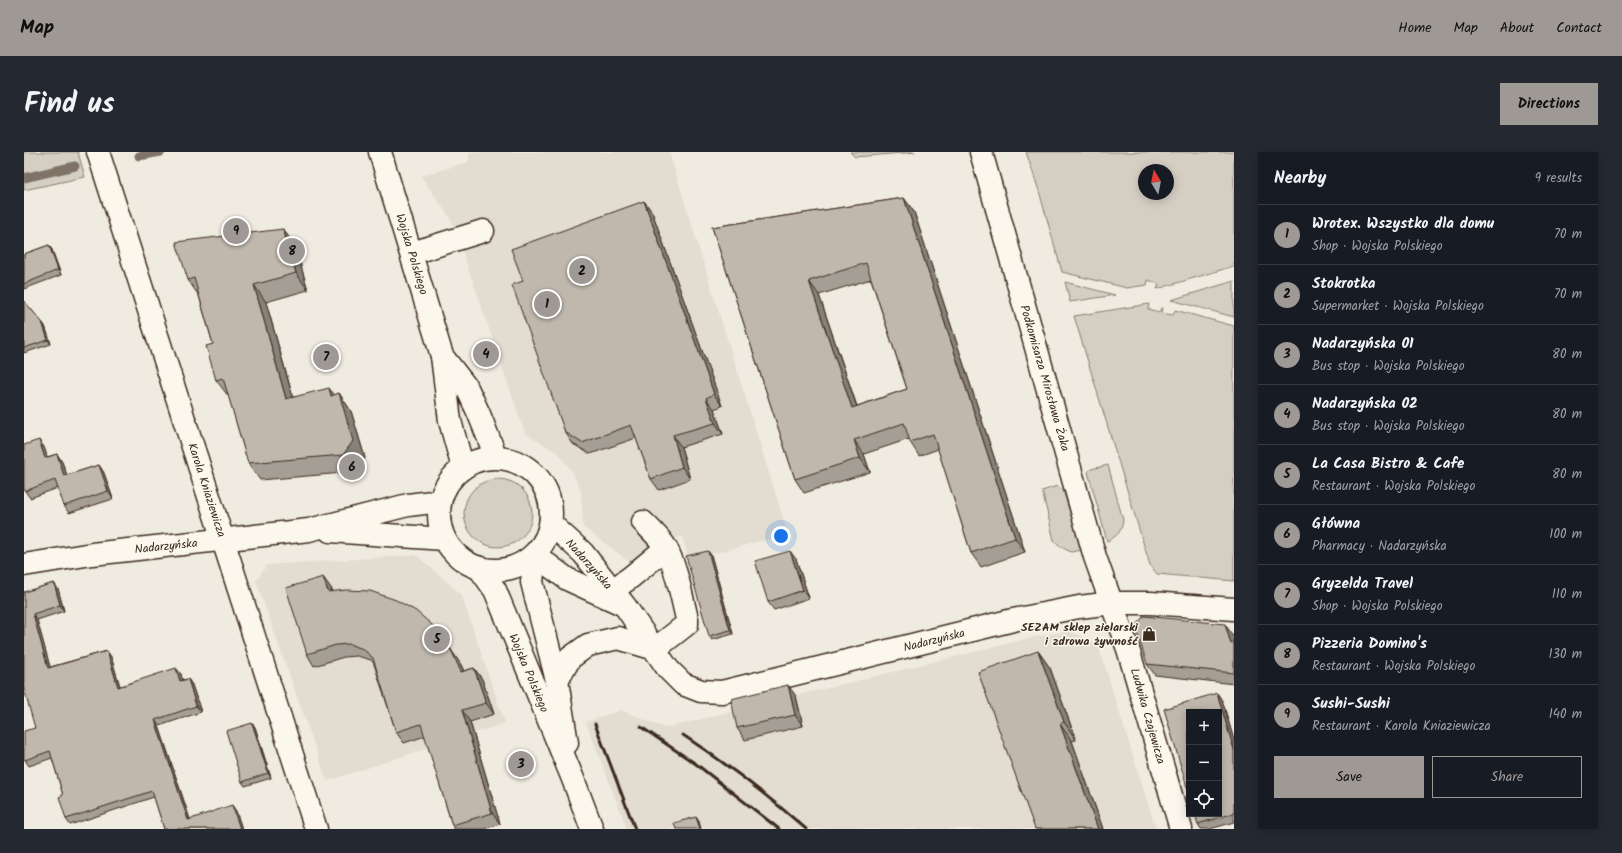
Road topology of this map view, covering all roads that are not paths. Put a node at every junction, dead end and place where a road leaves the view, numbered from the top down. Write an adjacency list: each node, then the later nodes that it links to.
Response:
1 (98, 152): 13 (street, Karola Kniaziewicza)
2 (380, 152): 5 (street, Wojska Polskiego)
3 (980, 152): 20 (street, Podkomisarza Mirosława Żaka)
4 (483, 231): 5 (street)
5 (412, 253): 6 (street, Wojska Polskiego)
6 (442, 356): 7 (street, Wojska Polskiego); 8 (street, Wojska Polskiego)
7 (496, 457): 8 (street); 11 (street)
8 (463, 468): 9 (street)
9 (440, 501): 12 (street, Nadarzyńska); 14 (street)
10 (643, 522): 15 (street)
11 (551, 524): 16 (street); 19 (street, Nadarzyńska)
12 (309, 530): 13 (street, Nadarzyńska); 14 (street, Nadarzyńska)
13 (223, 539): 17 (street, Nadarzyńska); 25 (street, Karola Kniaziewicza)
14 (444, 540): 18 (street)
15 (666, 548): 19 (street); 22 (street)
16 (535, 555): 18 (street); 19 (street, Nadarzyńska); 23 (street, Wojska Polskiego)
17 (24, 565)
18 (480, 569): 24 (street, Wojska Polskiego)
19 (619, 598): 22 (street, Nadarzyńska)
20 (1113, 603): 21 (street, Nadarzyńska); 22 (street, Nadarzyńska); 27 (street, Ludwika Czajewicza)
21 (1234, 609)
22 (655, 649): 23 (street)
23 (557, 681): 24 (street, Wojska Polskiego)
24 (573, 779): 26 (street, Wojska Polskiego)
25 (316, 829)
26 (592, 829)
27 (1181, 829)

